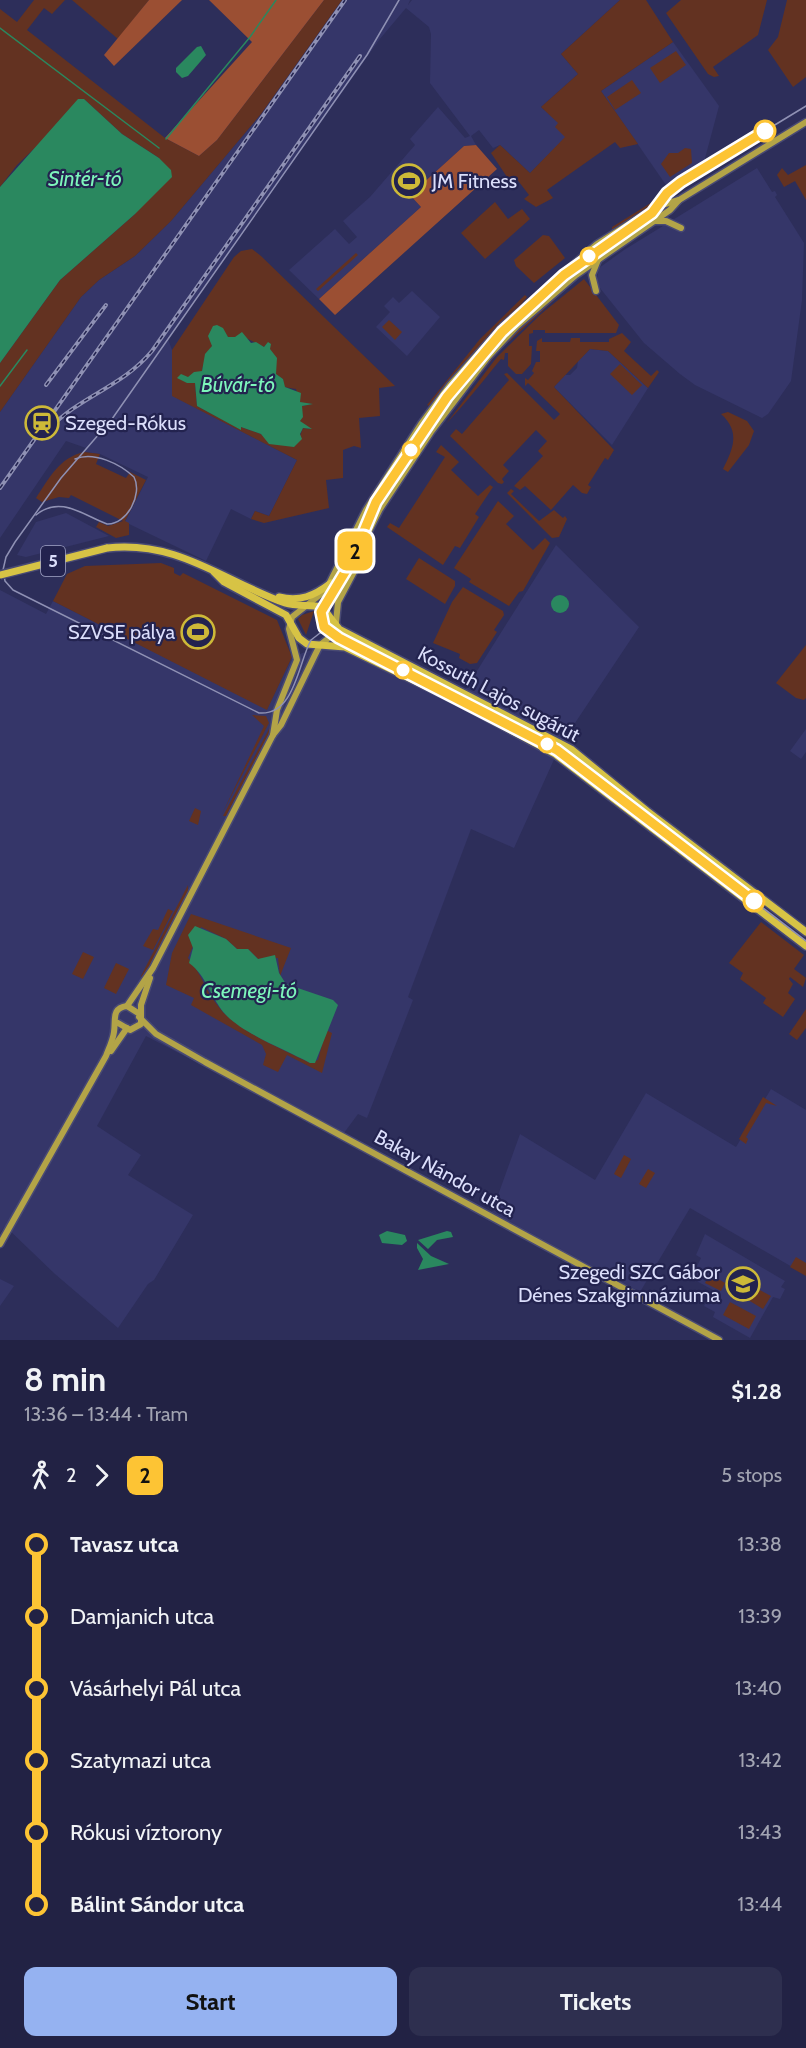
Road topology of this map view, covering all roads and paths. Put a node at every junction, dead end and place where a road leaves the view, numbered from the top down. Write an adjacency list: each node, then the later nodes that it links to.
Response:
1 (806, 123): 2 (main road)
2 (679, 200): 3 (main road); 4 (main road)
3 (660, 206): 4 (main road); 11 (main road)
4 (670, 210): 5 (main road)
5 (653, 221): 6 (main road); 7 (main road)
6 (681, 228)
7 (600, 257): 8 (main road); 15 (main road)
8 (596, 291)
9 (213, 572): 10 (main road, Kossuth Lajos sugárút / 5, bridge); 12 (main road, Kossuth Lajos sugárút / 5); 14 (main road, Kossuth Lajos sugárút / 5)
10 (0, 575)
11 (331, 583): 12 (main road); 13 (main road)
12 (262, 592): 13 (main road, Kossuth Lajos sugárút / 5)
13 (308, 606): 14 (main road); 15 (main road, Kossuth Lajos sugárút / 5)
14 (291, 620): 16 (main road, Kossuth Lajos sugárút / 5); 17 (main road)
15 (337, 628): 16 (main road); 18 (main road, Kossuth Lajos sugárút / 5)
16 (320, 645): 17 (main road); 19 (main road, Kossuth Lajos sugárút / 5)
17 (273, 735): 20 (main road)
18 (806, 932)
19 (806, 946)
20 (141, 993): 21 (main road); 22 (main road)
21 (129, 1006): 22 (main road, Bakay Nándor utca); 23 (main road); 26 (main road)
22 (139, 1017): 24 (main road); 25 (main road, Bakay Nándor utca)
23 (118, 1023): 24 (main road); 26 (main road)
24 (130, 1029): 25 (main road, Bakay Nándor utca); 27 (main road)
25 (156, 1034): 29 (main road, Bakay Nándor utca)
26 (112, 1041): 27 (main road)
27 (106, 1056): 28 (main road)
28 (0, 1244)
29 (718, 1340)

